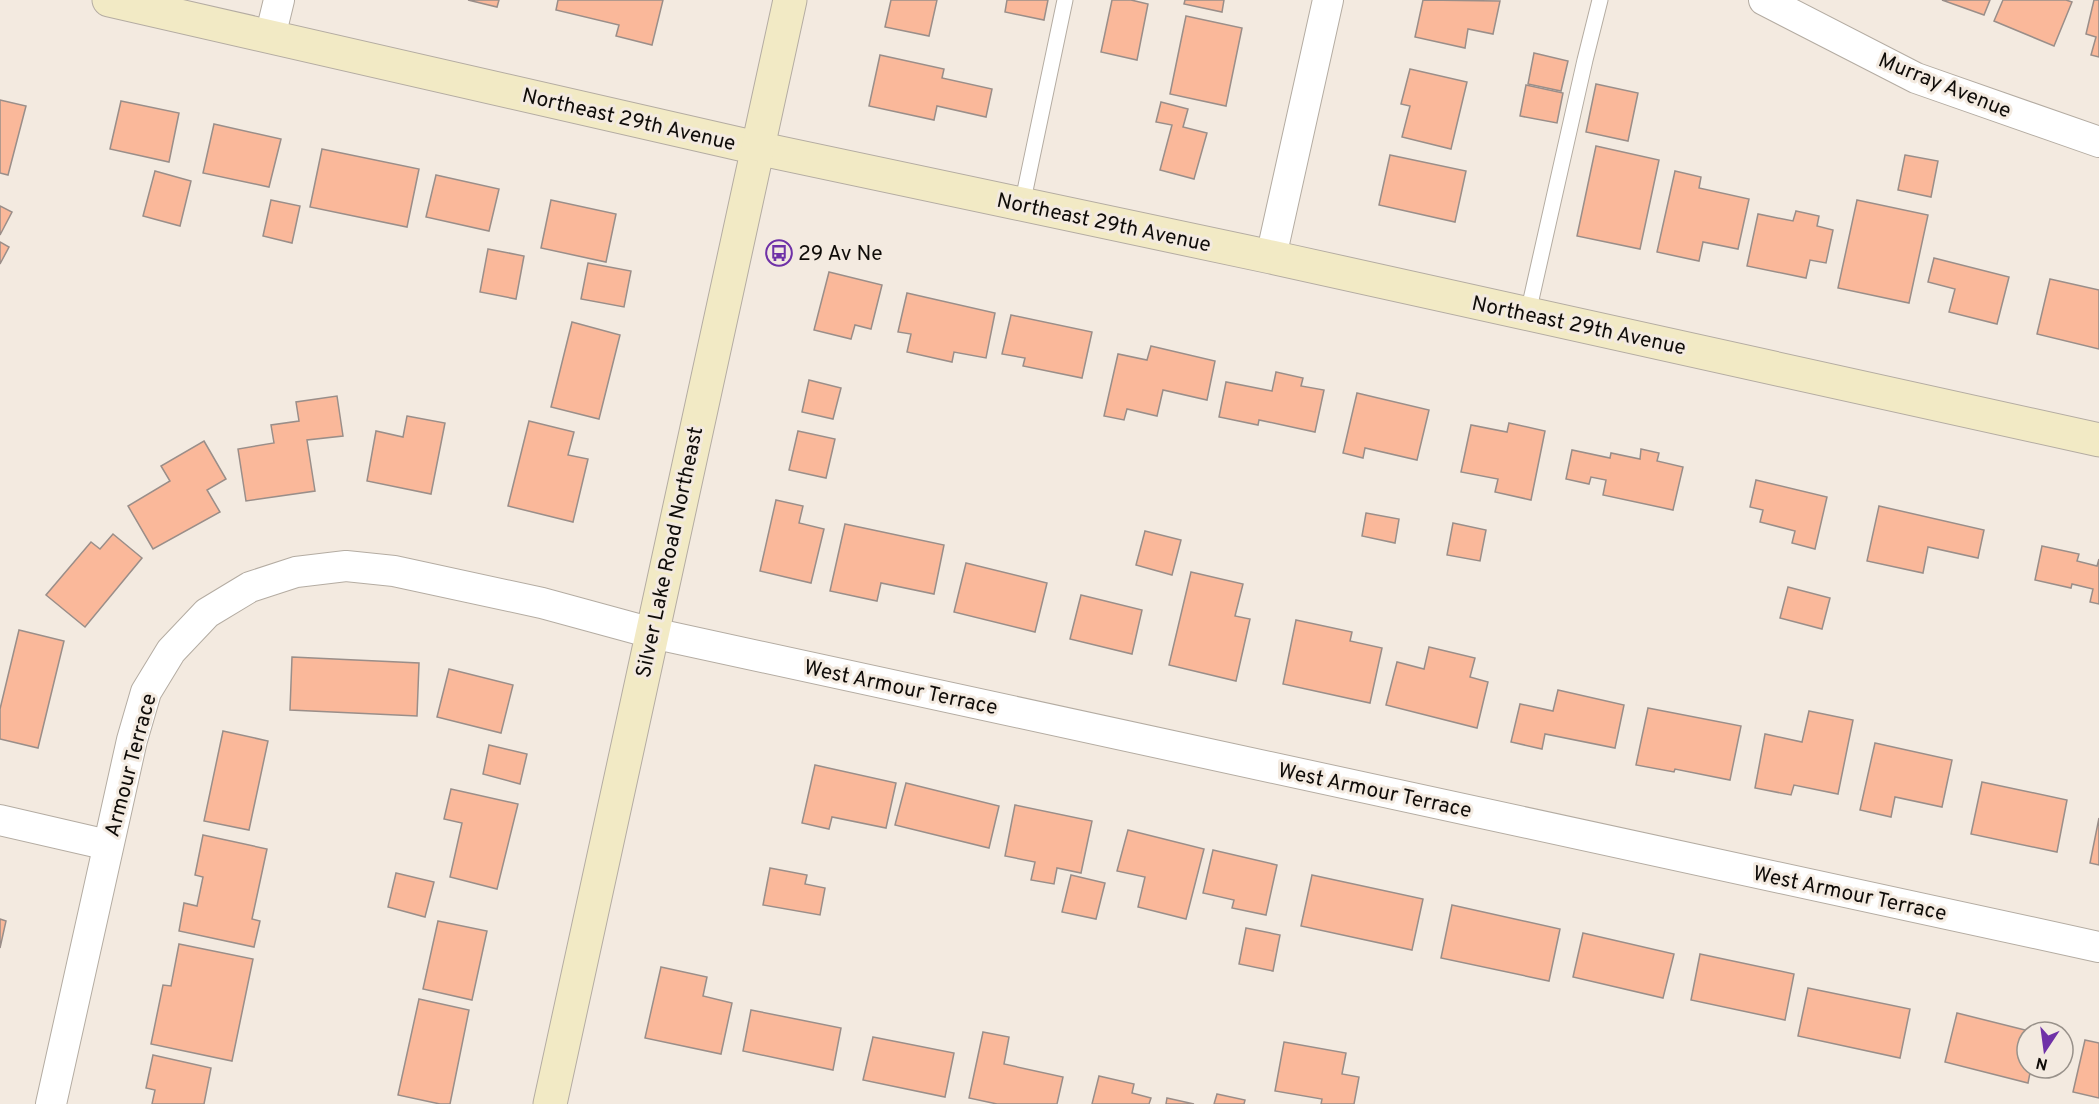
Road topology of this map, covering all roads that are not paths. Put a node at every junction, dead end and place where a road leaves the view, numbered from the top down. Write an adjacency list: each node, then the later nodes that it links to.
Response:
1 (110, 0): 8 (street, Northeast 29th Avenue)
2 (279, 0): 8 (street)
3 (790, 0): 10 (street, Silver Lake Road Northeast)
4 (1065, 0): 11 (lane)
5 (1328, 0): 12 (street)
6 (1600, 0): 13 (lane)
7 (1764, 0): 9 (street, Murray Avenue)
8 (270, 37): 10 (street, Northeast 29th Avenue)
9 (2099, 142)
10 (757, 148): 11 (street, Northeast 29th Avenue); 15 (street, Silver Lake Road Northeast)
11 (1022, 205): 12 (street, Northeast 29th Avenue)
12 (1271, 257): 13 (street, Northeast 29th Avenue)
13 (1528, 314): 14 (street, Northeast 29th Avenue)
14 (2099, 440)
15 (652, 633): 17 (street, Armour Terrace); 18 (street, West Armour Terrace); 20 (street, Silver Lake Road Northeast)
16 (0, 820): 17 (street)
17 (108, 844): 19 (street, Armour Terrace)
18 (2099, 947)
19 (51, 1104)
20 (550, 1104)

